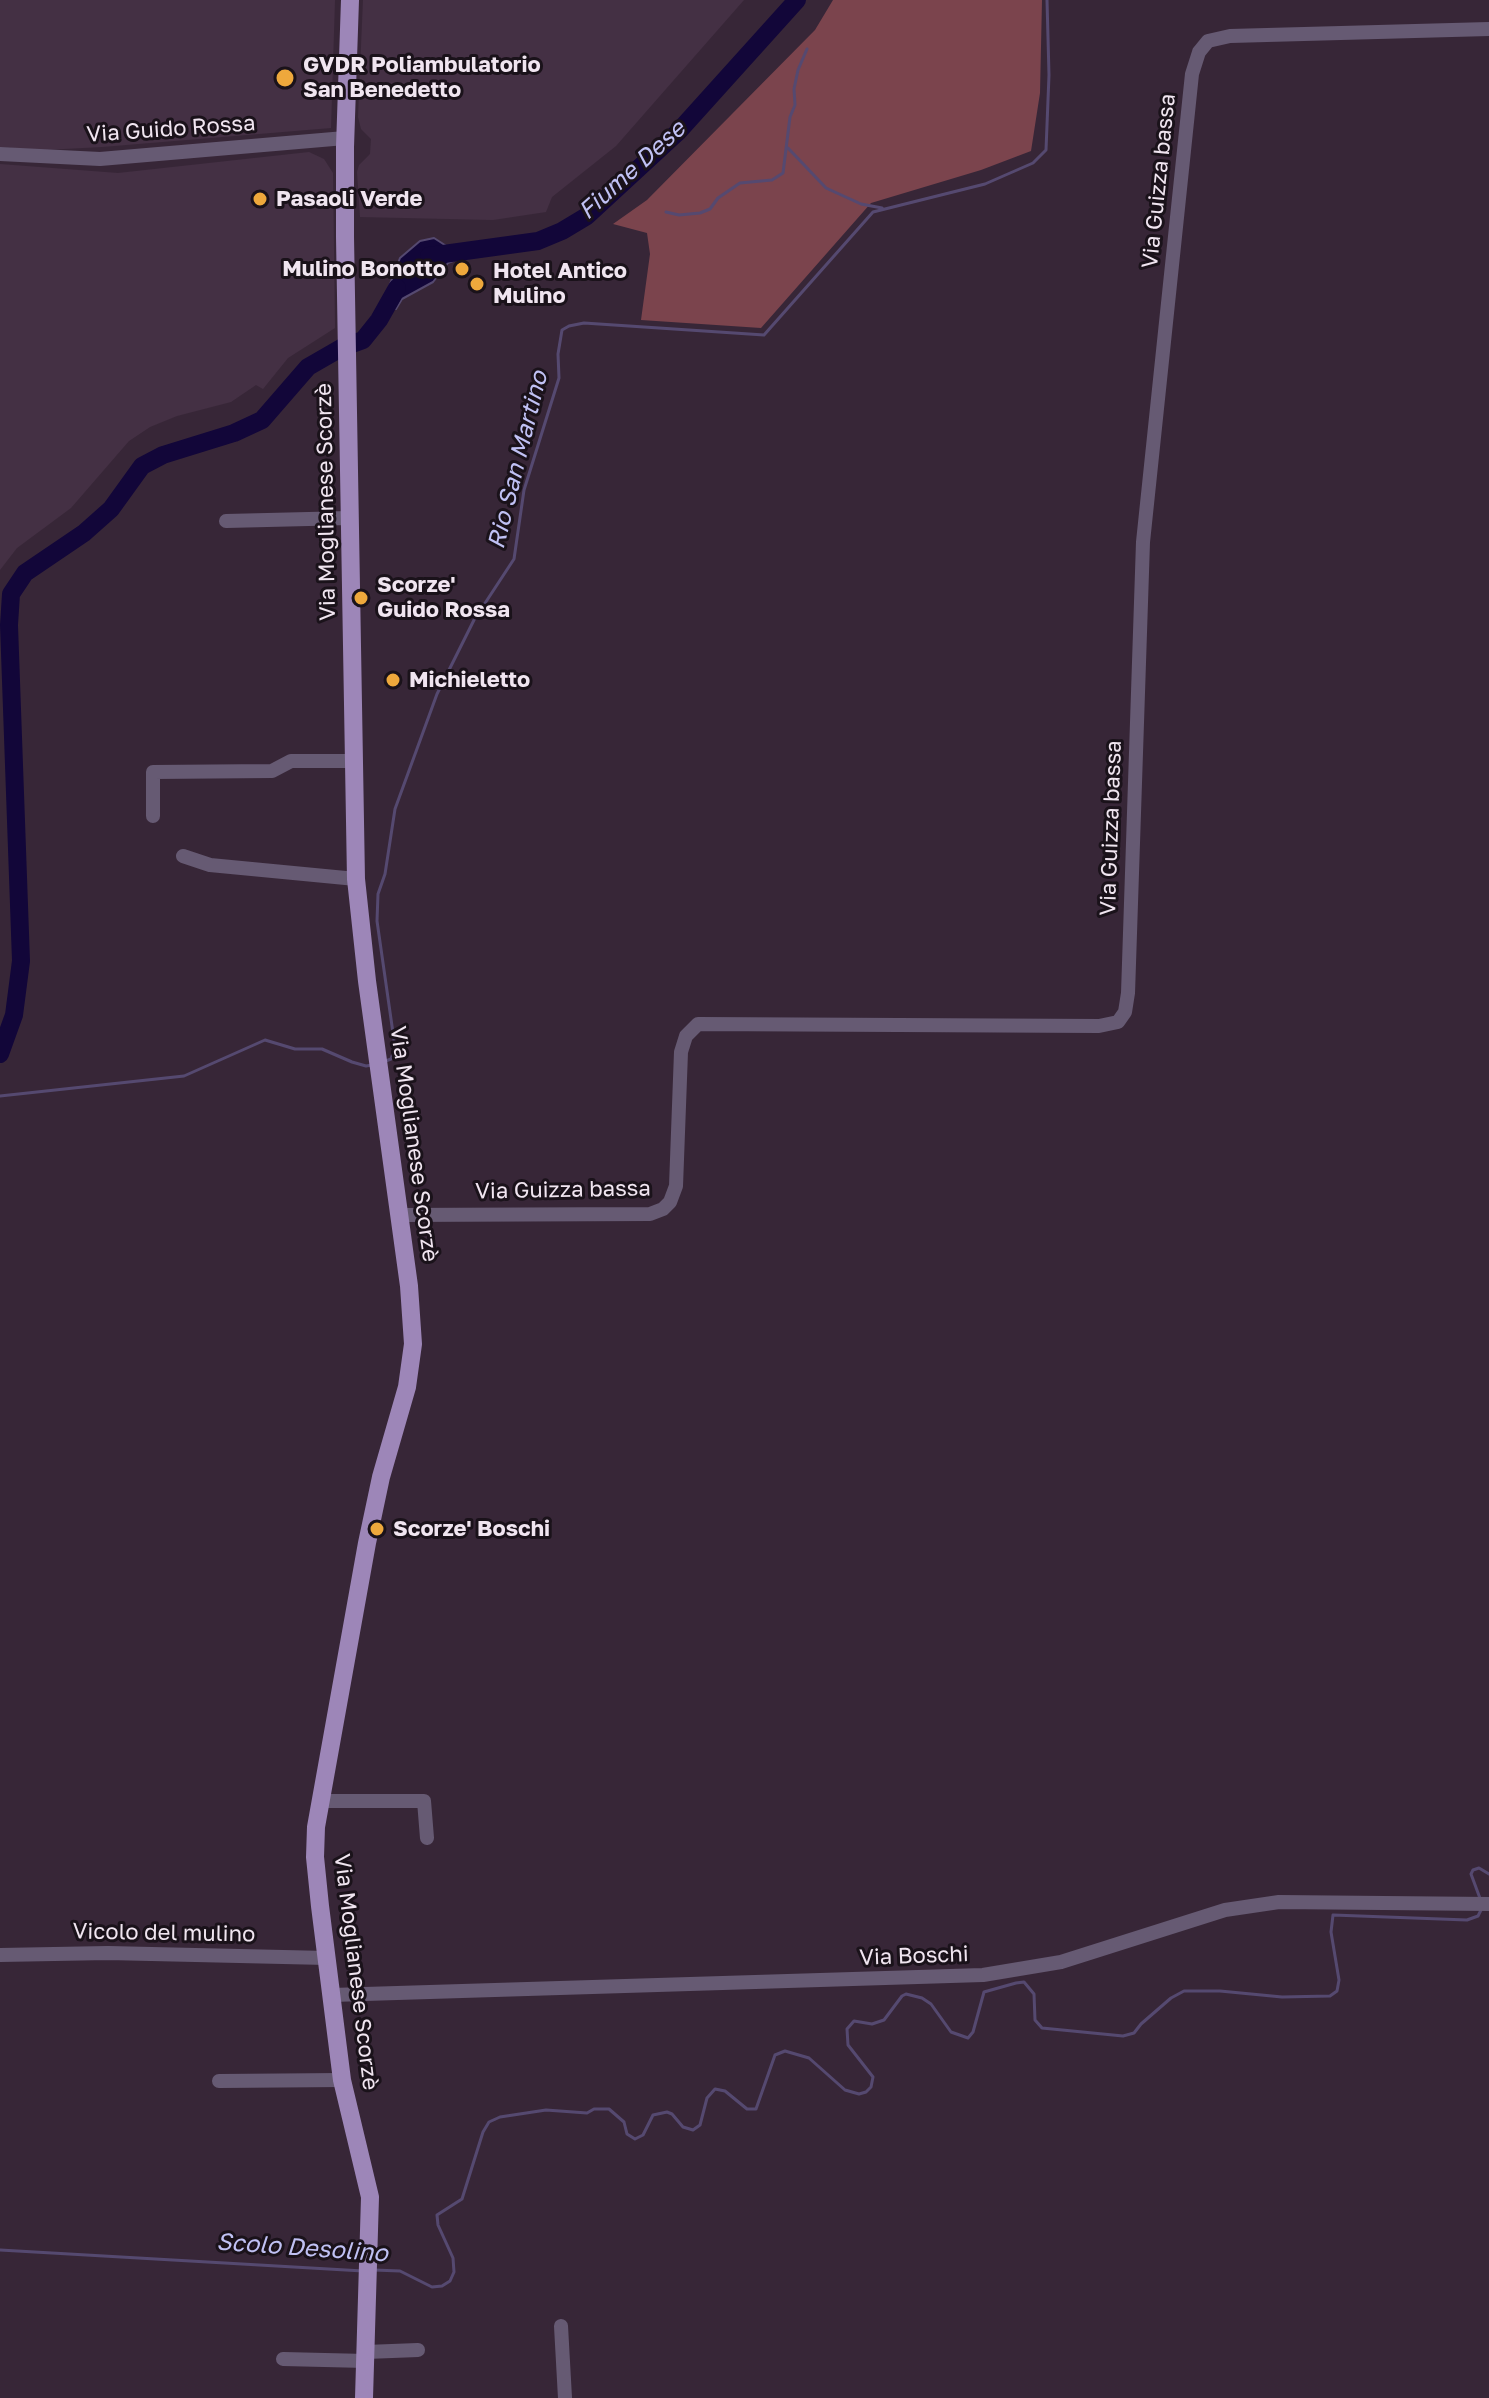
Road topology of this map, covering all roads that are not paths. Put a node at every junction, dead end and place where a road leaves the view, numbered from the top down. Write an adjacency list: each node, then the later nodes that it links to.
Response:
1 (350, 0): 3 (main road, Via Moglianese Scorzè)
2 (1489, 29): 11 (street, Via Guizza bassa)
3 (345, 138): 4 (street, Via Guido Rossa); 5 (main road, Via Moglianese Scorzè)
4 (0, 154)
5 (350, 518): 6 (street); 7 (main road, Via Moglianese Scorzè)
6 (226, 521)
7 (354, 761): 8 (street); 10 (main road, Via Moglianese Scorzè)
8 (153, 816)
9 (183, 856): 10 (street)
10 (356, 879): 11 (main road, Via Moglianese Scorzè)
11 (399, 1215): 12 (main road, Via Moglianese Scorzè)
12 (320, 1801): 13 (street); 16 (main road, Via Moglianese Scorzè)
13 (427, 1838)
14 (1489, 1904): 17 (street, Via Boschi)
15 (0, 1955): 16 (street, Vicolo del mulino)
16 (327, 1958): 17 (main road, Via Moglianese Scorzè)
17 (332, 1995): 18 (main road, Via Moglianese Scorzè)
18 (342, 2080): 19 (street); 22 (main road, Via Moglianese Scorzè)
19 (219, 2081)
20 (561, 2326): 25 (street)
21 (418, 2350): 22 (street)
22 (366, 2356): 23 (street); 24 (main road, Via Moglianese Scorzè)
23 (283, 2359)
24 (364, 2398)
25 (565, 2398)

